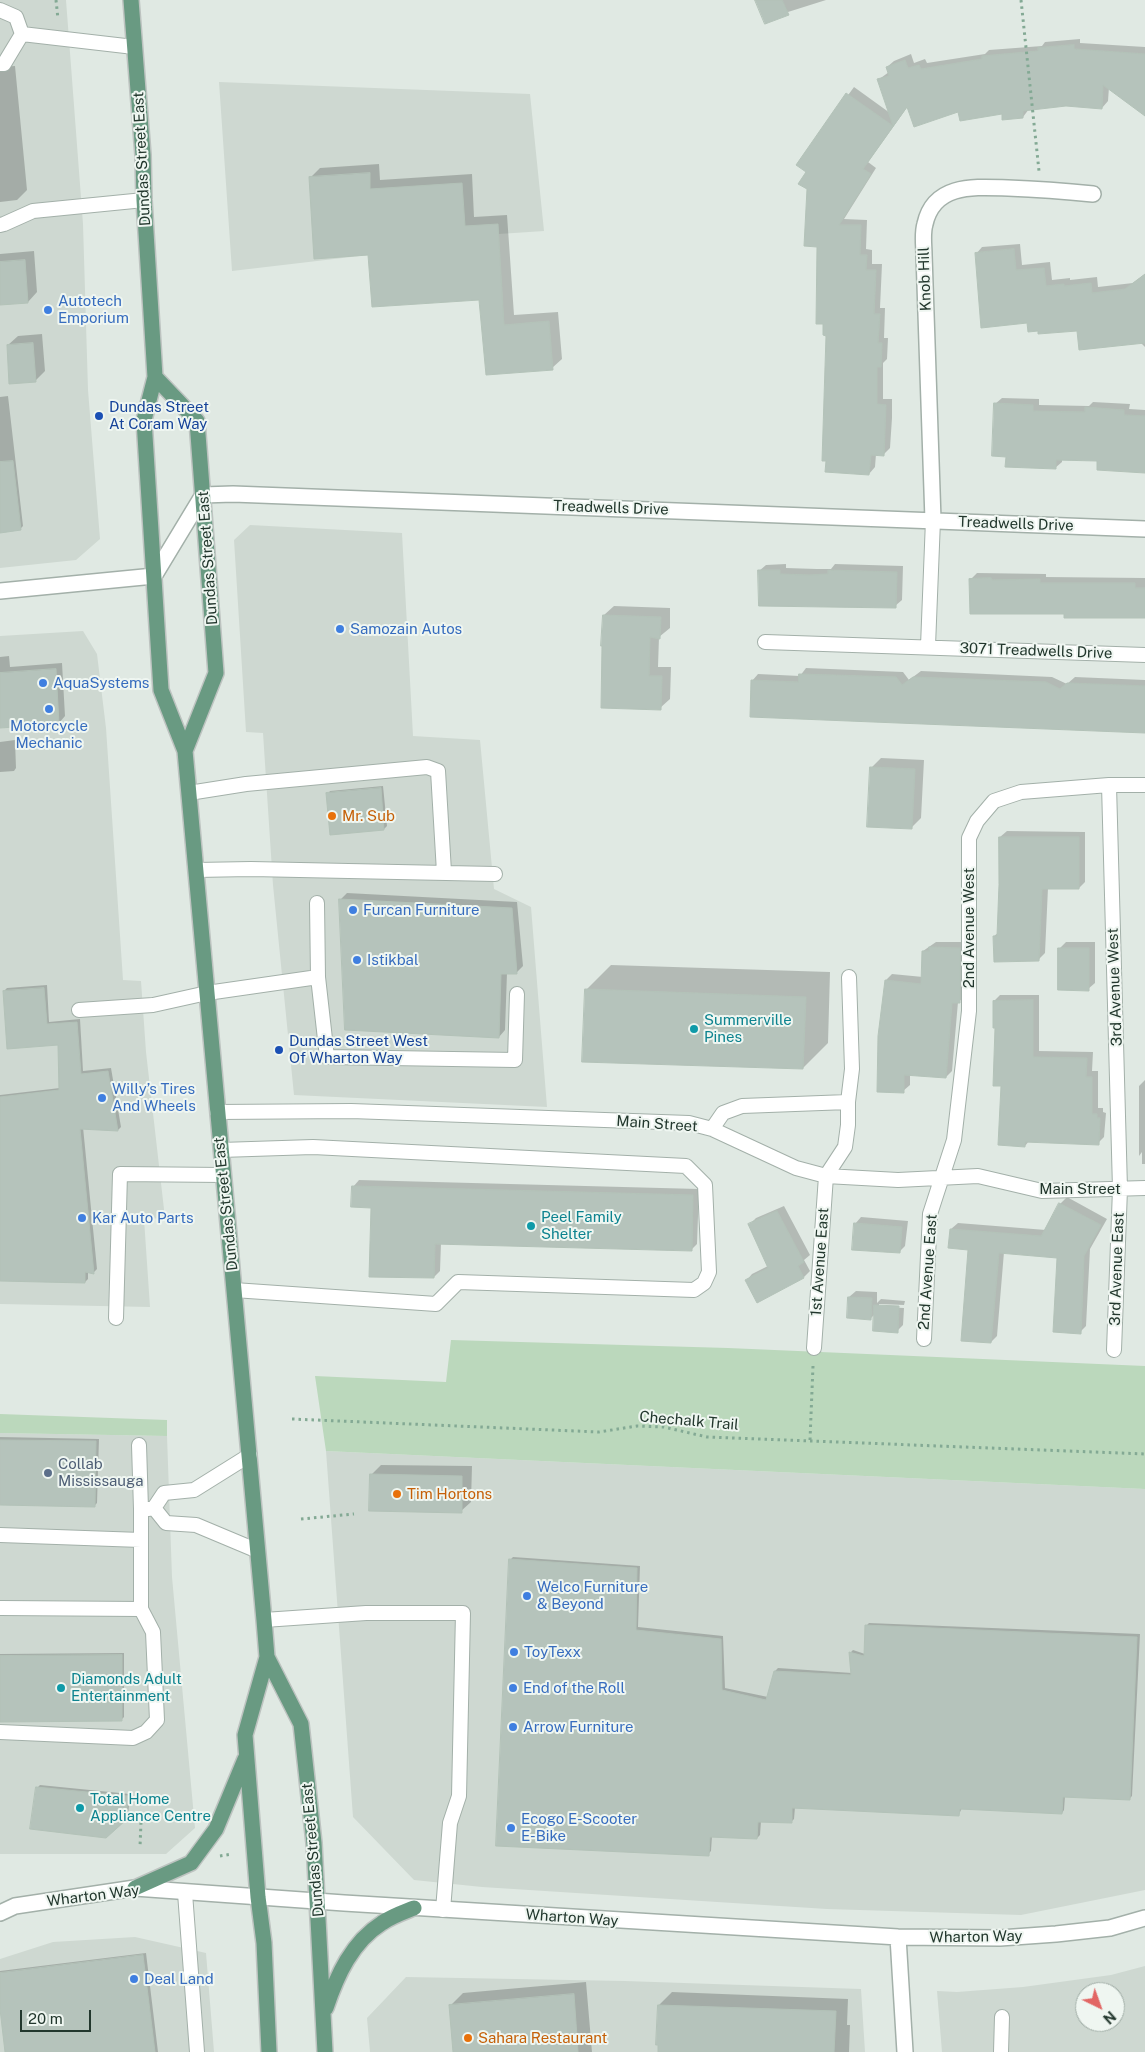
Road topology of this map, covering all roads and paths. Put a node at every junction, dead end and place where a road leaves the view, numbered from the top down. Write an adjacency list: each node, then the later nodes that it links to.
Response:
1 (131, 0): 5 (main road, Dundas Street East)
2 (1022, 0): 7 (path)
3 (0, 10): 4 (lane)
4 (22, 34): 5 (lane); 6 (lane)
5 (134, 47): 9 (main road, Dundas Street East)
6 (0, 64)
7 (1041, 190): 8 (street, Knob Hill); 13 (street, Knob Hill)
8 (1093, 194)
9 (144, 200): 10 (lane); 11 (main road, Dundas Street East)
10 (0, 225)
11 (155, 378): 12 (main road, Dundas Street East); 15 (main road, Dundas Street East)
12 (203, 495): 13 (street, Treadwells Drive); 15 (street); 20 (main road, Dundas Street East)
13 (933, 520): 14 (street, Treadwells Drive); 18 (lane)
14 (1145, 529)
15 (154, 576): 16 (street); 20 (main road, Dundas Street East)
16 (0, 591)
17 (765, 642): 18 (lane, 3071 Treadwells Drive)
18 (928, 646): 19 (lane, 3071 Treadwells Drive)
19 (1145, 656)
20 (185, 751): 23 (main road, Dundas Street East)
21 (1109, 785): 22 (lane, 2nd Avenue West); 39 (lane, 2nd Avenue West); 41 (lane, 3rd Avenue West)
22 (1145, 785)
23 (189, 793): 24 (main road, Dundas Street East); 25 (lane)
24 (196, 870): 25 (lane); 30 (main road, Dundas Street East)
25 (444, 872): 26 (lane)
26 (495, 874)
27 (317, 902): 28 (lane)
28 (318, 977): 30 (lane); 31 (lane)
29 (849, 977): 33 (lane)
30 (207, 993): 32 (lane); 34 (main road, Dundas Street East)
31 (517, 994)
32 (79, 1010)
33 (848, 1102): 35 (lane); 38 (lane)
34 (217, 1112): 35 (lane, Main Street); 36 (main road, Dundas Street East)
35 (712, 1129): 38 (lane, Main Street)
36 (221, 1150): 37 (main road, Dundas Street East); 42 (lane)
37 (223, 1175): 42 (main road, Dundas Street East); 43 (lane)
38 (826, 1176): 39 (lane, Main Street); 45 (lane, 1st Avenue East)
39 (943, 1178): 41 (lane, Main Street); 44 (lane, 2nd Avenue East)
40 (1145, 1188): 41 (lane, Main Street)
41 (1120, 1189): 46 (lane, 3rd Avenue East)
42 (234, 1290): 51 (main road, Dundas Street East)
43 (116, 1318)
44 (924, 1339)
45 (814, 1348): 48 (path)
46 (1114, 1350)
47 (292, 1419): 48 (path, Chechalk Trail)
48 (810, 1440): 50 (path, Chechalk Trail)
49 (139, 1445): 52 (lane)
50 (1145, 1454)
51 (250, 1455): 52 (lane); 57 (main road, Dundas Street East)
52 (148, 1509): 56 (lane); 57 (lane)
53 (354, 1514): 54 (path)
54 (301, 1519)
55 (0, 1535): 56 (lane)
56 (141, 1540): 59 (lane)
57 (258, 1552): 60 (main road, Dundas Street East)
58 (0, 1608): 59 (lane)
59 (141, 1609): 62 (lane)
60 (264, 1620): 61 (main road, Dundas Street East); 73 (lane)
61 (267, 1657): 63 (main road, Dundas Street East); 71 (main road, Dundas Street East)
62 (0, 1732)
63 (247, 1755): 68 (main road); 70 (main road, Dundas Street East)
64 (131, 1814): 65 (path)
65 (140, 1848)
66 (232, 1854): 67 (path)
67 (219, 1856)
68 (135, 1888): 69 (street, Wharton Way); 74 (street, Wharton Way)
69 (185, 1893): 70 (street, Wharton Way); 79 (lane)
70 (258, 1897): 71 (street, Wharton Way); 80 (main road, Dundas Street East)
71 (318, 1900): 72 (street, Wharton Way); 77 (main road, Dundas Street East)
72 (414, 1908): 73 (street, Wharton Way); 77 (main road)
73 (443, 1910): 76 (street, Wharton Way)
74 (0, 1913)
75 (1145, 1918): 76 (street, Wharton Way)
76 (898, 1937): 82 (street)
77 (323, 2016): 81 (main road, Dundas Street East)
78 (1002, 2017): 83 (lane)
79 (197, 2052)
80 (269, 2052)
81 (325, 2052)
82 (905, 2052)
83 (1001, 2052)

